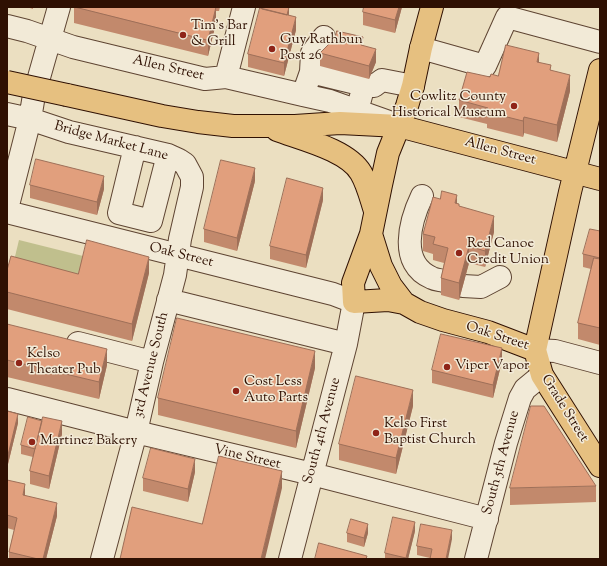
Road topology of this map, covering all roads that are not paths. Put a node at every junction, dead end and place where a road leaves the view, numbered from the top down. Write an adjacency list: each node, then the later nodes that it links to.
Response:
1 (59, 7): 6 (street)
2 (244, 7): 11 (street)
3 (432, 7): 8 (main road)
4 (7, 26): 6 (street, Allen Street)
5 (324, 38): 10 (street)
6 (50, 39): 11 (street, Allen Street); 18 (street)
7 (600, 42): 8 (street)
8 (421, 48): 14 (main road)
9 (600, 70): 24 (main road)
10 (310, 72): 13 (street); 15 (street)
11 (226, 77): 15 (street, Allen Street)
12 (7, 82): 19 (main road, Allen Street, bridge)
13 (364, 85): 14 (street); 16 (street)
14 (413, 86): 20 (main road)
15 (304, 95): 16 (street, Allen Street)
16 (357, 111): 20 (street, Allen Street)
17 (7, 114): 18 (street, Bridge Market Lane)
18 (30, 119): 21 (street, Bridge Market Lane); 27 (street)
19 (267, 126): 20 (main road, Allen Street); 28 (main road)
20 (399, 126): 24 (main road, Allen Street); 28 (main road)
21 (134, 147): 22 (street, Bridge Market Lane); 22 (street)
22 (168, 155): 23 (street, Bridge Market Lane)
23 (189, 170): 30 (street, 3rd Avenue South)
24 (575, 172): 25 (main road, Allen Street); 37 (main road)
25 (600, 179)
26 (422, 196): 31 (street)
27 (7, 210): 30 (street, Oak Street)
28 (376, 213): 29 (main road)
29 (372, 234): 33 (main road); 34 (main road, Oak Street)
30 (177, 255): 32 (street, 3rd Avenue South); 33 (street, Oak Street)
31 (500, 277)
32 (168, 300): 36 (street); 38 (street, 3rd Avenue South)
33 (354, 302): 34 (main road); 36 (street, South 4th Avenue)
34 (404, 303): 37 (main road, Oak Street)
35 (59, 338): 38 (street)
36 (346, 344): 44 (street, South 4th Avenue)
37 (535, 350): 39 (street, Oak Street); 40 (main road, Grade Street)
38 (152, 362): 42 (street, 3rd Avenue South)
39 (600, 363)
40 (542, 375): 43 (main road, Grade Street); 45 (street, South 5th Avenue)
41 (7, 399): 42 (street, Vine Street)
42 (136, 432): 44 (street, Vine Street); 46 (street, 3rd Avenue South)
43 (600, 466)
44 (312, 474): 45 (street, Vine Street); 47 (street, South 4th Avenue)
45 (487, 519): 48 (street, South 5th Avenue)
46 (102, 559)
47 (290, 559)
48 (476, 559)

